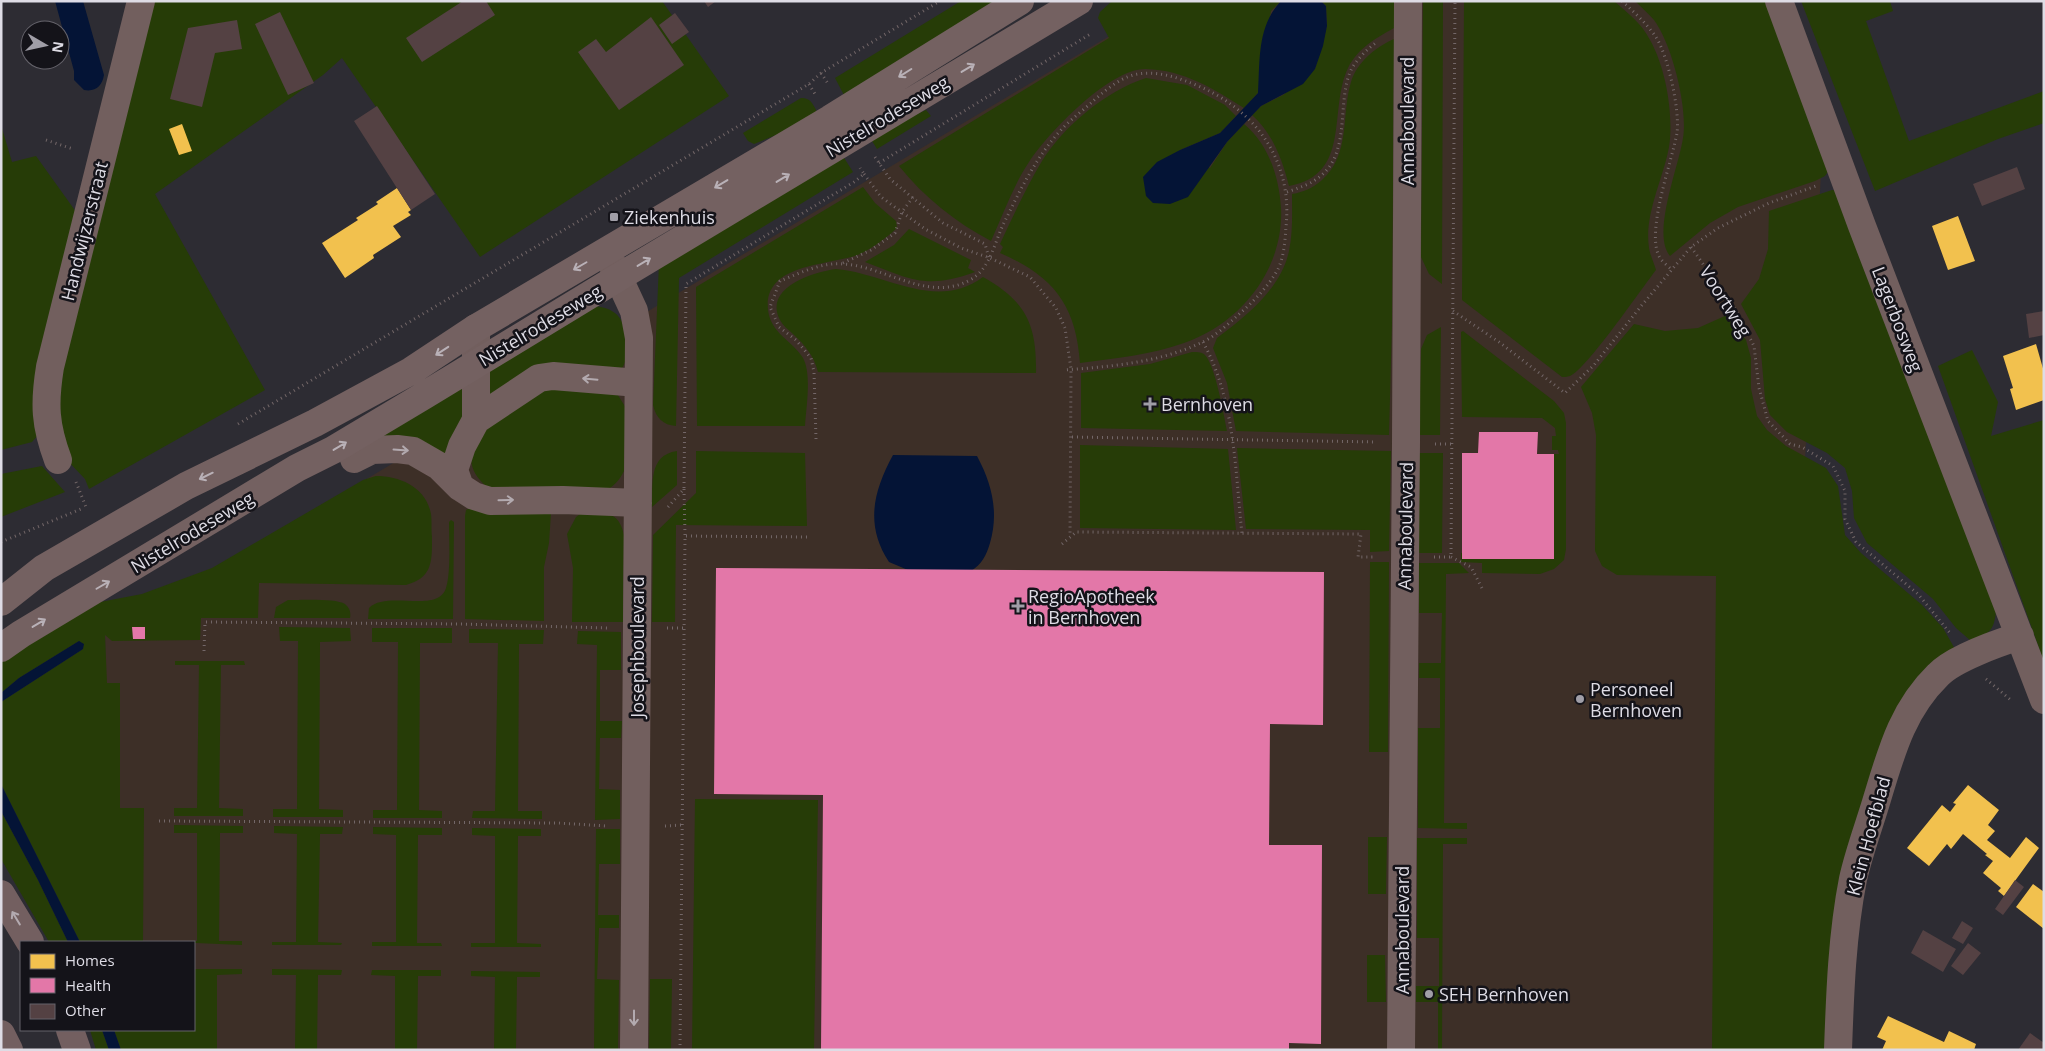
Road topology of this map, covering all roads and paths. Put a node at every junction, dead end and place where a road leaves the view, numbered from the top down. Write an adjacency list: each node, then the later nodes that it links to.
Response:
1 (141, 1): 41 (street, Handwijzerstraat)
2 (940, 1): 10 (path)
3 (1020, 1): 12 (street, Nistelrodeseweg, one-way to 12)
4 (1079, 1): 12 (street, Nistelrodeseweg, one-way to 4)
5 (1454, 1): 25 (path)
6 (1622, 1): 23 (path)
7 (1780, 1): 15 (street, Lagerbosweg)
8 (1408, 12): 16 (path); 38 (street, Annaboulevard)
9 (1092, 33): 13 (path)
10 (822, 73): 11 (path); 12 (path)
11 (809, 84): 12 (path); 33 (path)
12 (845, 126): 13 (path); 14 (path); 20 (street, Nistelrodeseweg, one-way to 20); 24 (street, Nistelrodeseweg, one-way to 12)
13 (879, 163): 17 (path)
14 (864, 174): 18 (path); 36 (path)
15 (1843, 176): 19 (path); 60 (street, Lagerbosweg)
16 (1287, 192): 21 (path); 27 (path)
17 (913, 197): 18 (path); 21 (path)
18 (902, 212): 21 (path); 22 (path)
19 (1691, 247): 23 (path, Voortweg); 63 (path, Voortweg)
20 (606, 252): 24 (street, Josephboulevard); 26 (street, Nistelrodeseweg, one-way to 26)
21 (990, 258): 22 (path); 29 (path)
22 (842, 264): 35 (path)
23 (1672, 270): 25 (path, Voortweg)
24 (619, 277): 28 (street, Nistelrodeseweg); 31 (street, Josephboulevard)
25 (1452, 311): 39 (path)
26 (476, 328): 28 (street); 54 (street, Nistelrodeseweg, one-way to 54)
27 (1202, 342): 29 (path); 37 (path)
28 (476, 364): 32 (street); 61 (street, Nistelrodeseweg, one-way to 28)
29 (1071, 369): 30 (path); 34 (path)
30 (1063, 370)
31 (638, 384): 32 (street, one-way to 32); 45 (street, Josephboulevard)
32 (476, 420): 42 (street)
33 (235, 426)
34 (1072, 436): 37 (path); 48 (path)
35 (816, 438)
36 (685, 440)
37 (1232, 440): 38 (path); 46 (path)
38 (1406, 443): 39 (path); 52 (street, Annaboulevard)
39 (1451, 444): 53 (path)
40 (354, 459): 42 (street, one-way to 42)
41 (58, 460)
42 (460, 487): 45 (street, one-way to 45)
43 (684, 489): 47 (path)
44 (94, 503): 50 (path)
45 (638, 503): 59 (street, Josephboulevard)
46 (1242, 534): 48 (path); 52 (path)
47 (685, 536): 49 (path); 58 (path)
48 (1070, 536): 51 (path)
49 (808, 537)
50 (1, 542)
51 (1062, 544)
52 (1405, 557): 53 (path); 77 (street, Annaboulevard)
53 (1451, 557): 56 (path)
54 (44, 568): 55 (street, Nistelrodeseweg); 57 (street, Nistelrodeseweg)
55 (1, 580)
56 (1483, 590)
57 (1, 602)
58 (684, 628): 59 (path); 67 (path)
59 (637, 630): 62 (path); 68 (street, Josephboulevard)
60 (2020, 636): 63 (street); 64 (street)
61 (1, 648)
62 (204, 651)
63 (1970, 656): 65 (path, Voortweg); 78 (street, Klein Hoefblad)
64 (2044, 700)
65 (2016, 703)
66 (159, 821): 68 (path)
67 (682, 825): 68 (path); 76 (path)
68 (635, 827): 75 (street, Josephboulevard, one-way to 75)
69 (1, 894): 70 (main road, one-way to 69)
70 (29, 941)
71 (70, 1031): 74 (main road)
72 (1, 1034): 73 (main road)
73 (9, 1050)
74 (78, 1050)
75 (634, 1050)
76 (680, 1050)
77 (1401, 1050)
78 (1838, 1050)

